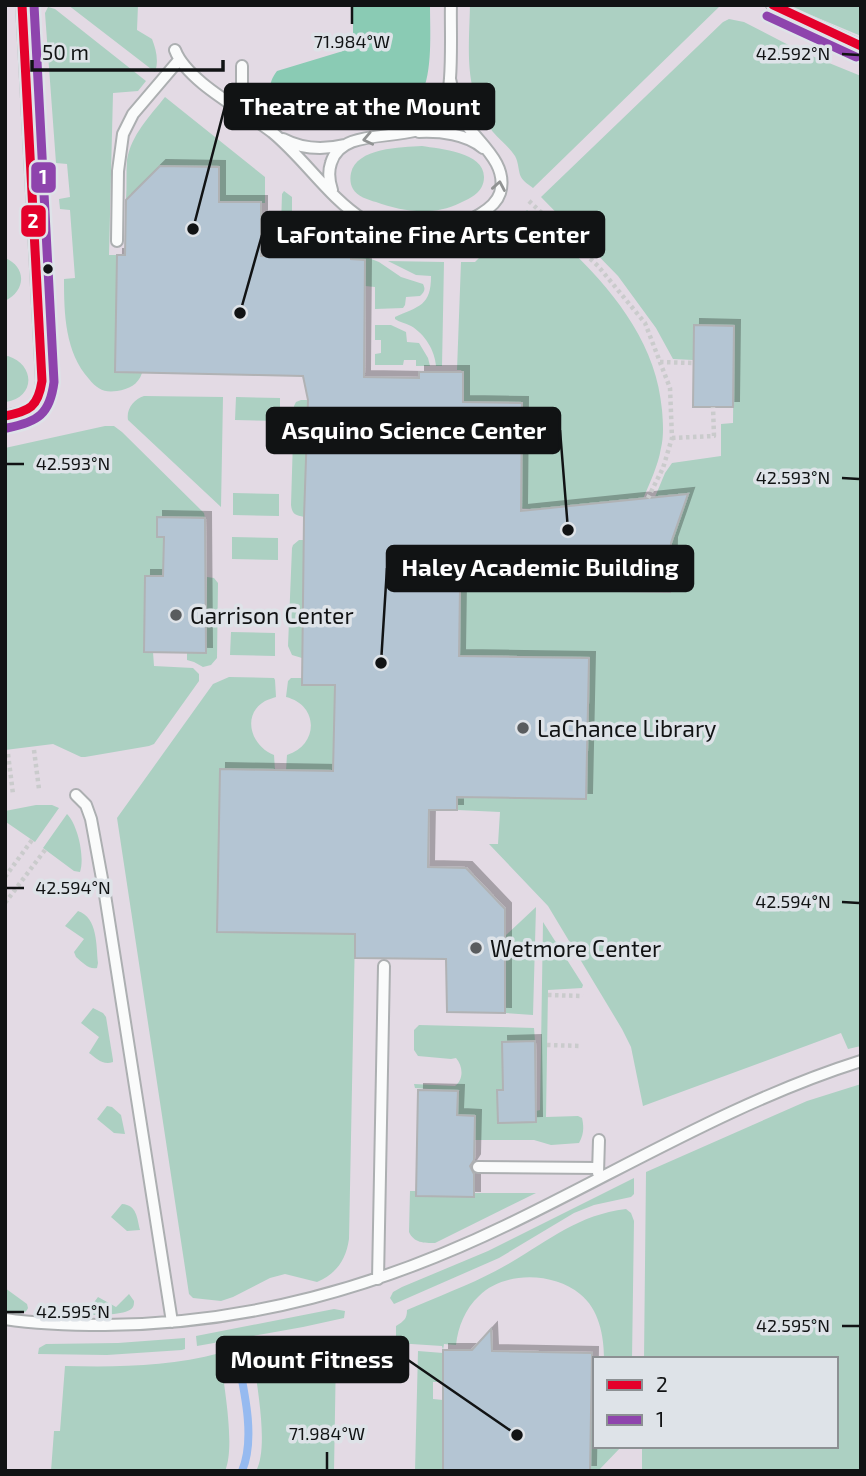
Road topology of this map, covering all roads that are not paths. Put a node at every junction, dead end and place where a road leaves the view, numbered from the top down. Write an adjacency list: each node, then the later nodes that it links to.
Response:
1 (22, 5): 14 (lane)
2 (451, 5): 6 (lane)
3 (772, 5): 4 (lane)
4 (861, 46)
5 (242, 66): 7 (lane)
6 (450, 79): 8 (lane); 11 (lane)
7 (242, 110): 9 (lane); 13 (lane)
8 (410, 132): 10 (lane, one-way to 10); 11 (lane)
9 (274, 134): 10 (lane); 12 (lane)
10 (344, 145): 12 (lane)
11 (493, 157): 12 (lane, one-way to 11)
12 (337, 198)
13 (117, 241)
14 (5, 416)
15 (76, 795): 23 (lane)
16 (384, 966): 21 (lane)
17 (861, 1061): 20 (lane)
18 (599, 1140): 20 (lane)
19 (478, 1167): 20 (lane)
20 (598, 1174): 21 (lane)
21 (378, 1279): 23 (lane)
22 (5, 1319): 23 (lane)
23 (172, 1322)

